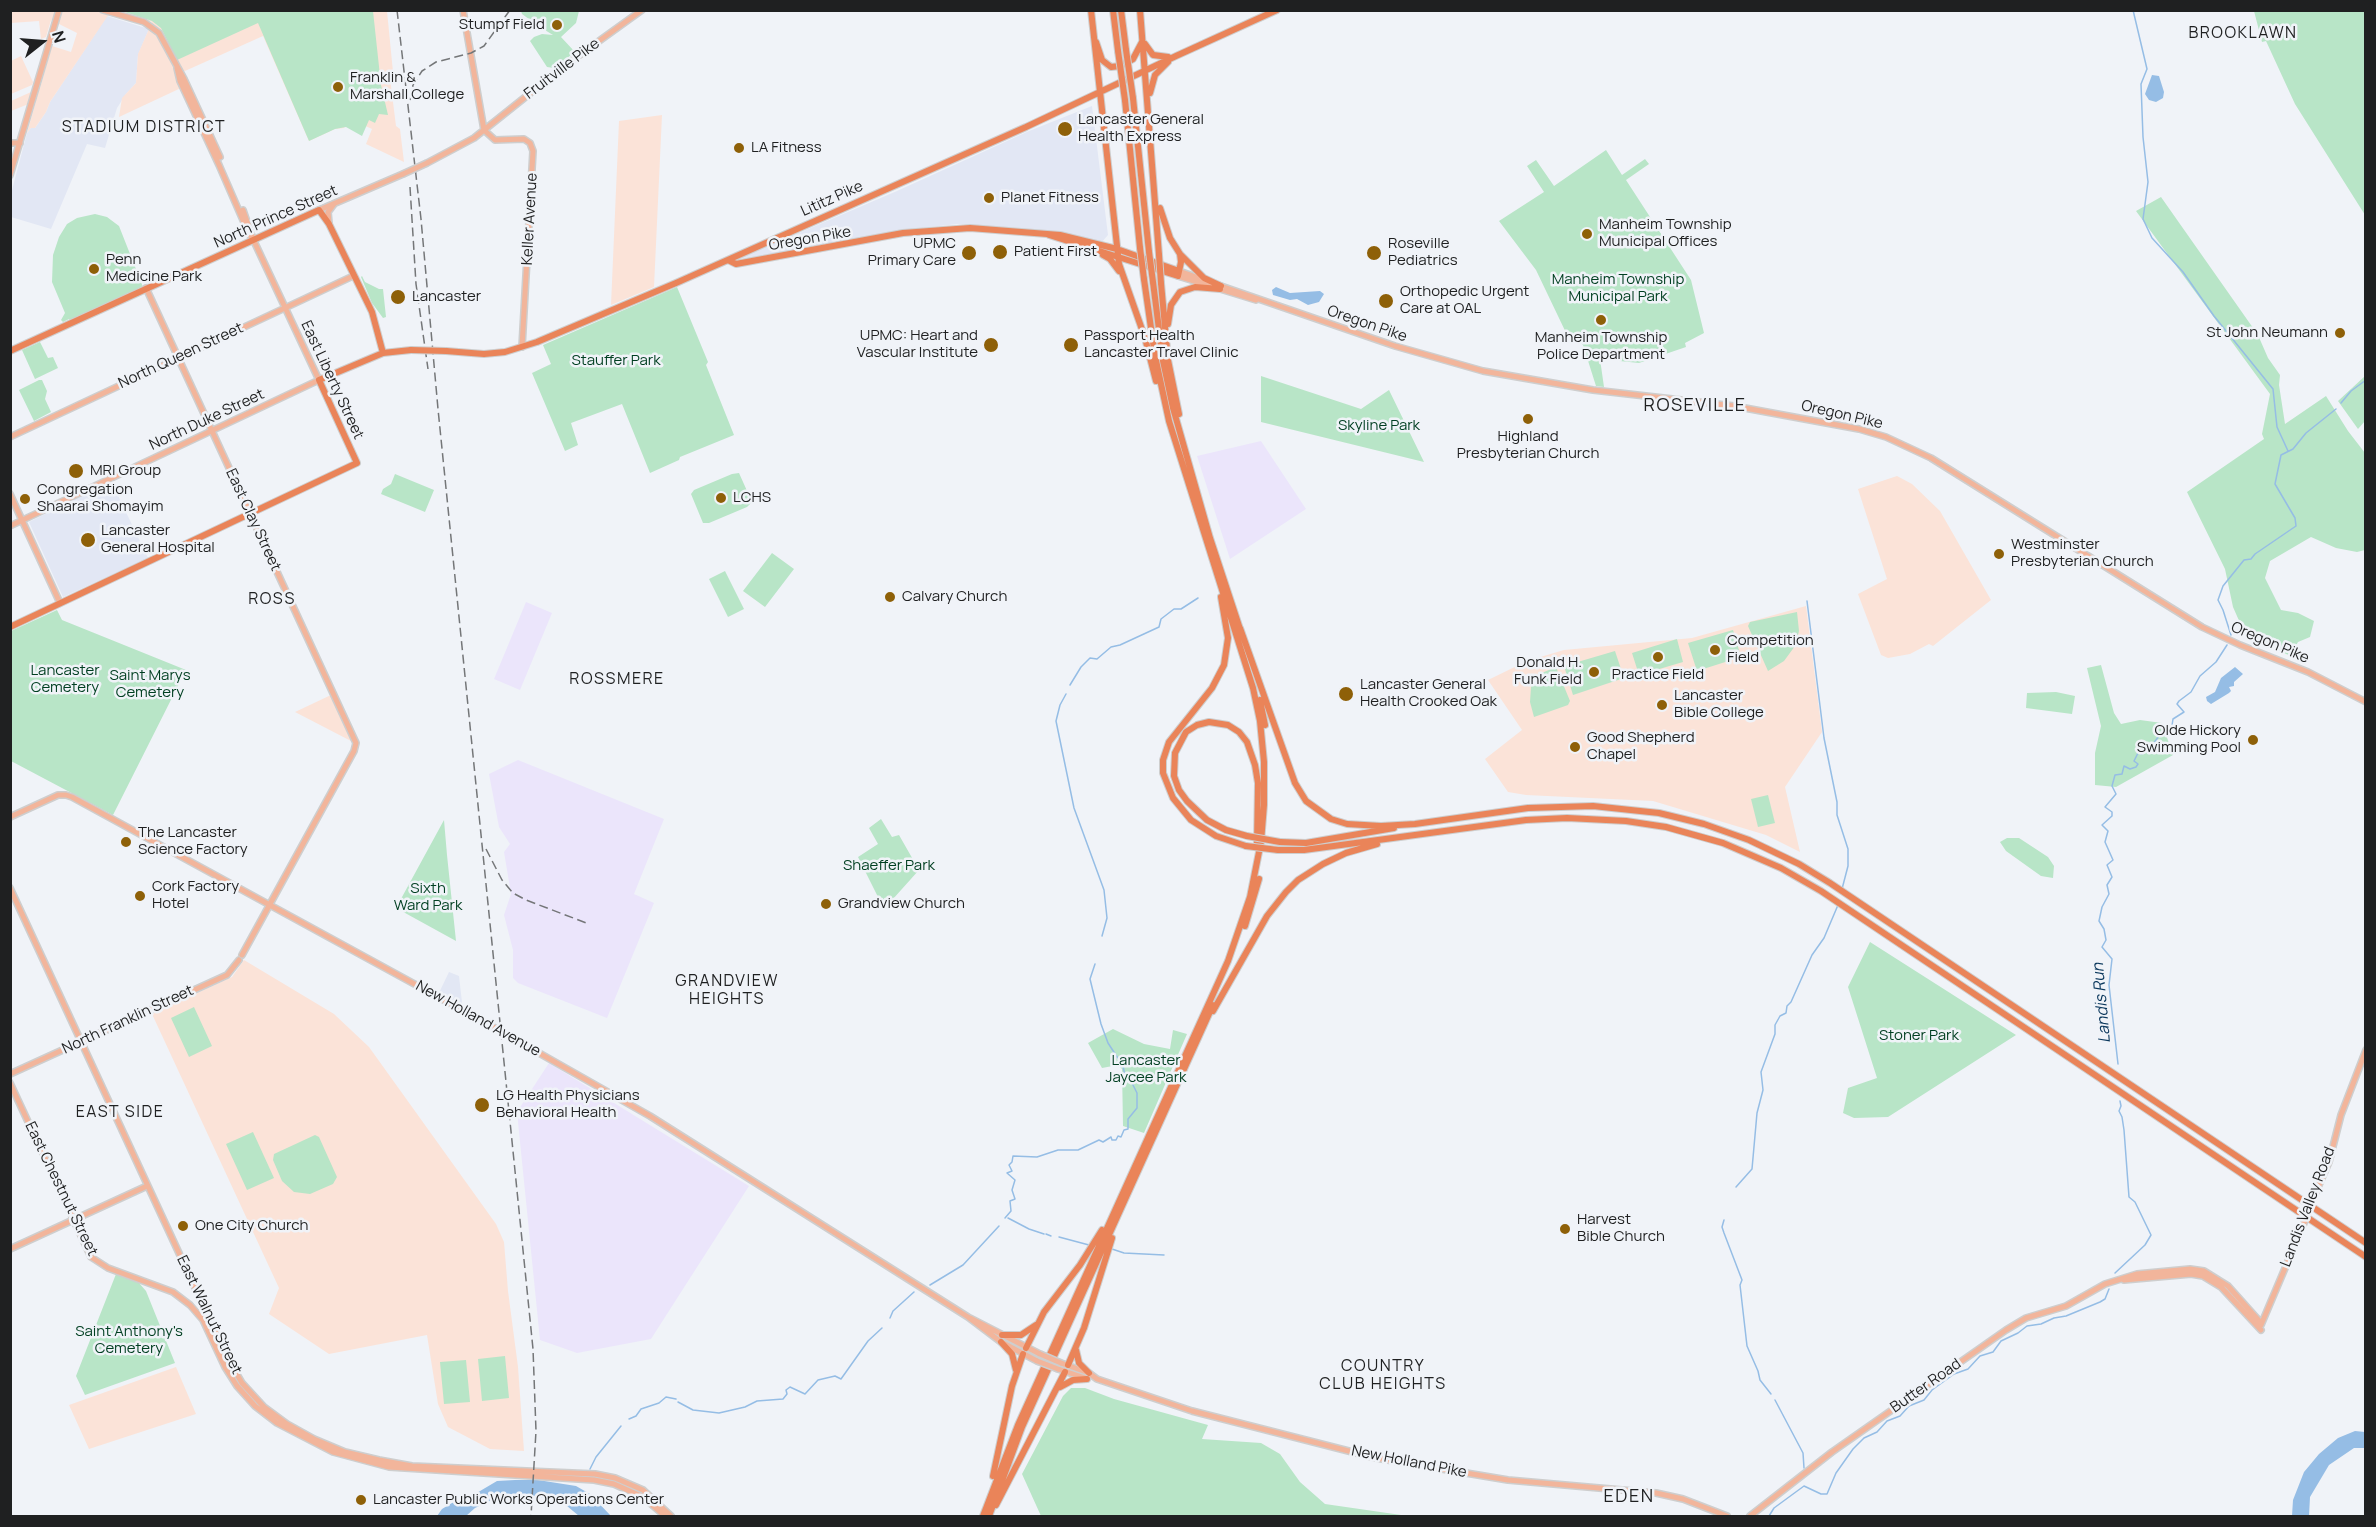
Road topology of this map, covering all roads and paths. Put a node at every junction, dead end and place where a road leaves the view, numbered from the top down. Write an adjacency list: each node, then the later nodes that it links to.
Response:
1 (59, 10): 20 (main road)
2 (103, 10): 27 (main road, East Liberty Street)
3 (463, 10): 18 (main road)
4 (642, 10): 18 (main road, Fruitville Pike)
5 (1091, 10): 10 (highway)
6 (1113, 10): 47 (highway, bridge)
7 (1121, 10): 55 (highway, bridge)
8 (1140, 10): 11 (highway)
9 (1277, 10): 12 (highway, Lititz Pike)
10 (1092, 30): 11 (highway); 14 (highway)
11 (1142, 35): 12 (highway); 13 (highway)
12 (1176, 56): 13 (highway, Lititz Pike); 17 (highway)
13 (1145, 70): 15 (highway, Lititz Pike); 17 (highway)
14 (1097, 74): 15 (highway); 16 (highway)
15 (1099, 93): 16 (highway, Lititz Pike); 25 (highway)
16 (1091, 96): 28 (highway, Lititz Pike)
17 (1149, 106): 21 (highway)
18 (484, 130): 23 (main road, North Prince Street, bridge); 41 (main road, Keller Avenue)
19 (10, 142): 20 (main road)
20 (20, 143): 22 (main road)
21 (1154, 169): 31 (highway); 45 (highway, bridge)
22 (10, 175)
23 (334, 204): 24 (main road, North Prince Street); 26 (main road)
24 (319, 210): 26 (highway); 27 (highway, North Prince Street)
25 (1113, 215): 29 (highway); 30 (highway)
26 (329, 224): 36 (highway)
27 (253, 239): 38 (highway, North Prince Street); 40 (main road, East Liberty Street)
28 (758, 246): 33 (highway, Lititz Pike); 34 (highway)
29 (1098, 248): 30 (highway, Oregon Pike); 32 (highway, Oregon Pike); 34 (highway, Oregon Pike); 37 (highway)
30 (1117, 249): 32 (highway); 35 (highway, Oregon Pike)
31 (1180, 254): 35 (highway); 39 (highway)
32 (1118, 258): 35 (highway, Oregon Pike); 37 (highway)
33 (728, 260): 34 (highway, Oregon Pike); 41 (highway, Lititz Pike)
34 (757, 260)
35 (1178, 274): 39 (main road, Oregon Pike)
36 (353, 276): 40 (main road, North Queen Street); 43 (highway)
37 (1123, 279): 47 (highway)
38 (146, 288): 42 (highway, North Prince Street); 44 (main road, East Clay Street)
39 (1220, 288): 45 (highway); 59 (main road, Oregon Pike)
40 (286, 307): 44 (main road, North Queen Street); 46 (main road, East Liberty Street)
41 (522, 347): 43 (highway, Lititz Pike, bridge)
42 (10, 351)
43 (383, 353): 46 (highway, North Duke Street)
44 (179, 357): 48 (main road, East Clay Street); 49 (main road, North Queen Street)
45 (1168, 360): 55 (highway)
46 (320, 380): 48 (main road, North Duke Street); 51 (highway, East Liberty Street)
47 (1169, 421): 52 (highway)
48 (212, 431): 51 (main road, East Clay Street); 53 (main road, North Duke Street)
49 (10, 437)
50 (10, 494): 53 (main road)
51 (250, 513): 56 (highway); 60 (main road, East Clay Street)
52 (1198, 516): 63 (highway, bridge); 65 (highway)
53 (22, 520): 54 (main road, North Duke Street); 56 (main road)
54 (10, 526)
55 (1225, 582): 58 (highway)
56 (60, 603): 57 (highway)
57 (10, 627)
58 (1240, 628): 62 (highway); 67 (highway)
59 (2366, 702)
60 (356, 748): 66 (main road, North Franklin Street)
61 (10, 817): 66 (main road, New Holland Avenue)
62 (1415, 824): 65 (highway, bridge); 75 (highway)
63 (1472, 828): 67 (highway); 78 (highway)
64 (10, 888): 68 (main road, East Walnut Street)
65 (1250, 897): 67 (highway)
66 (270, 905): 68 (main road, North Franklin Street); 79 (main road, New Holland Avenue)
67 (1201, 1027): 69 (highway)
68 (81, 1042): 71 (main road, North Franklin Street); 73 (main road, East Walnut Street)
69 (1193, 1046): 76 (highway); 76 (highway)
70 (2366, 1050): 82 (main road, Landis Valley Road, bridge)
71 (10, 1074)
72 (10, 1083): 74 (main road, East Chestnut Street)
73 (147, 1186): 74 (main road); 91 (main road, East Walnut Street)
74 (73, 1220): 77 (main road); 80 (main road, East Chestnut Street)
75 (2366, 1243)
76 (1101, 1247): 81 (highway); 84 (highway); 92 (highway); 93 (highway)
77 (10, 1249)
78 (2366, 1257)
79 (885, 1264): 83 (main road, New Holland Pike)
80 (196, 1310): 90 (main road, East Walnut Street)
81 (1038, 1322): 83 (highway); 85 (highway)
82 (2261, 1327): 95 (main road, Butter Road)
83 (1002, 1338): 85 (main road, New Holland Pike); 87 (highway)
84 (1076, 1346): 86 (highway); 88 (highway)
85 (1024, 1351): 86 (main road, New Holland Pike, bridge); 86 (main road, New Holland Pike, bridge); 87 (highway)
86 (1063, 1367): 88 (main road, New Holland Pike); 89 (highway)
87 (1016, 1374): 92 (highway)
88 (1088, 1376): 89 (highway); 94 (main road, New Holland Pike)
89 (1057, 1390): 93 (highway)
90 (665, 1516)
91 (671, 1516)
92 (982, 1516)
93 (990, 1516)
94 (1726, 1516)
95 (1750, 1516)

